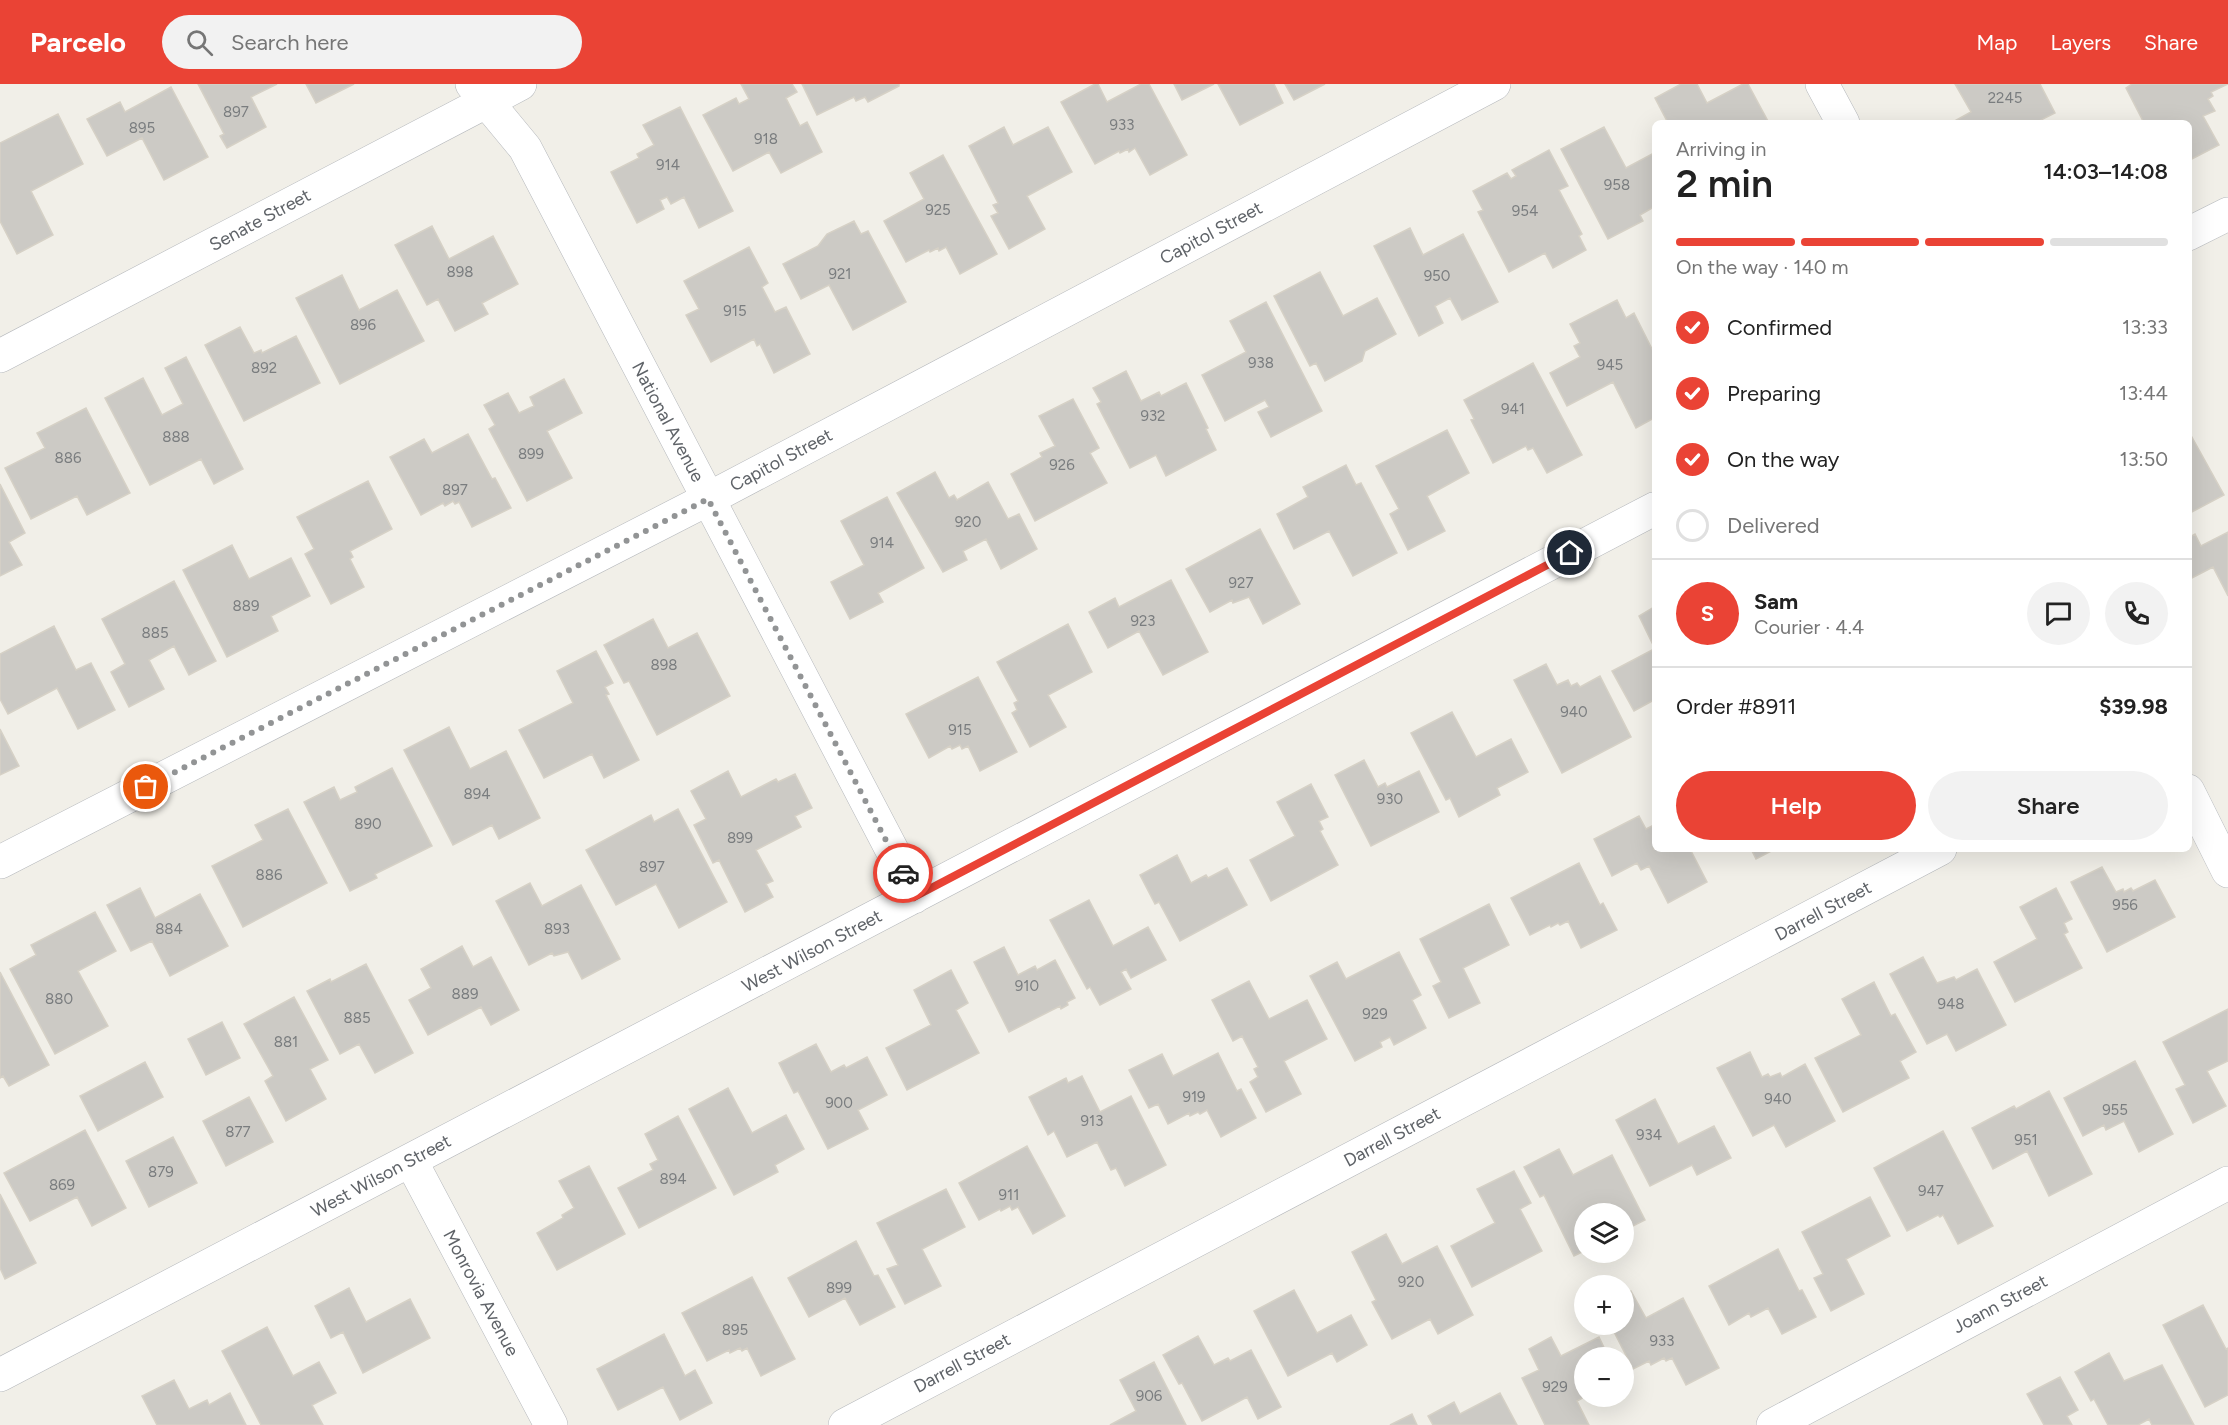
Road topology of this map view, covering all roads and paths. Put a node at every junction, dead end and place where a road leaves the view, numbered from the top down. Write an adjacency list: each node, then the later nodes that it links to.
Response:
1 (520, 84): 4 (street, Senate Street)
2 (1494, 84): 9 (street, Capitol Street)
3 (1822, 84): 5 (street)
4 (479, 93): 8 (street, Senate Street); 9 (street, National Avenue)
5 (1841, 120)
6 (2228, 214): 7 (street)
7 (2192, 232)
8 (0, 356)
9 (708, 499): 13 (street, Capitol Street); 15 (street, National Avenue)
10 (1652, 510): 15 (street, West Wilson Street)
11 (2192, 799): 14 (street)
12 (1934, 852): 20 (street, Darrell Street)
13 (0, 862)
14 (2228, 871)
15 (914, 897): 16 (street, West Wilson Street)
16 (411, 1161): 18 (street, West Wilson Street); 19 (street, Monrovia Avenue)
17 (2228, 1183): 21 (street, Joann Street)
18 (0, 1375)
19 (551, 1425)
20 (845, 1425)
21 (1773, 1425)

